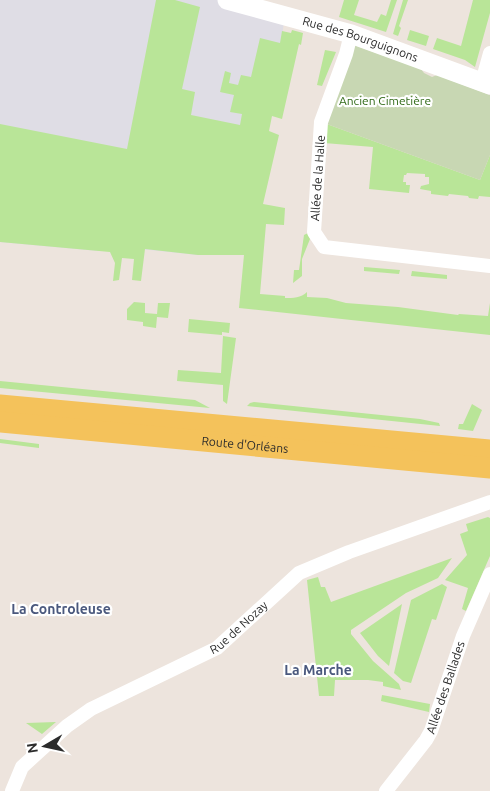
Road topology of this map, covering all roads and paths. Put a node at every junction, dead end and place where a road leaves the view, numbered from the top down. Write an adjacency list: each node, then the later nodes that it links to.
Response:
1 (227, 0): 2 (street, Rue des Bourguignons)
2 (351, 34): 4 (street, Rue des Bourguignons); 5 (street, Allée de la Halle)
3 (490, 53): 4 (street)
4 (486, 84)
5 (490, 266)
6 (0, 406): 8 (main road, Route d'Orléans)
7 (0, 422): 9 (main road, Route d'Orléans)
8 (490, 450)
9 (490, 468)
10 (490, 502): 12 (street, Rue de Nozay)
11 (490, 574): 13 (street, Allée des Ballades)
12 (12, 791)
13 (388, 791)

